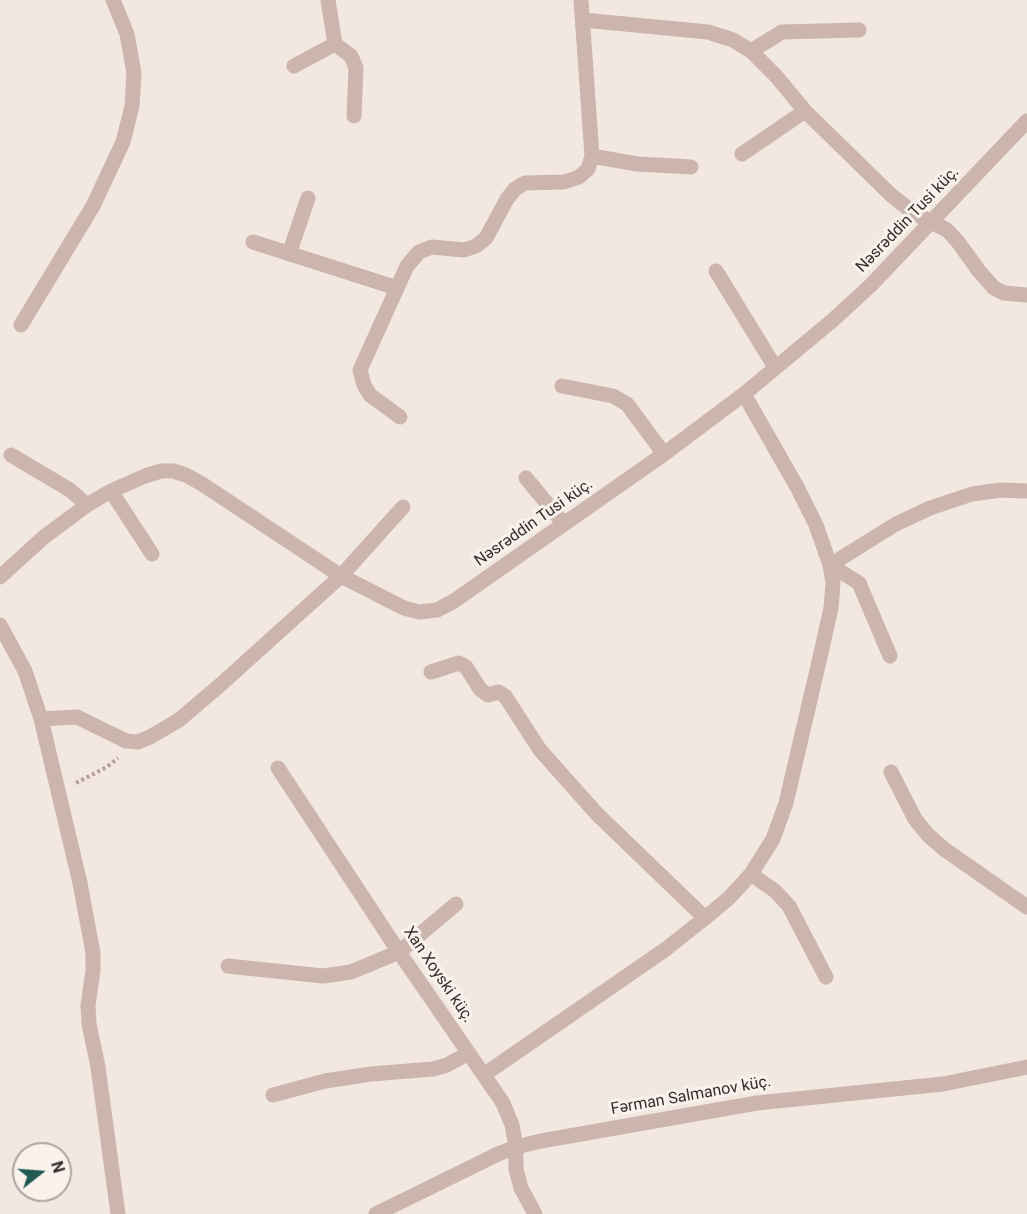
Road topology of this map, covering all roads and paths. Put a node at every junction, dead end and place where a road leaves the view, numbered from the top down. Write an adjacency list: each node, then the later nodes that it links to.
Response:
1 (113, 0): 22 (street)
2 (328, 0): 6 (street)
3 (581, 0): 4 (street)
4 (583, 20): 7 (street); 13 (street)
5 (859, 30): 7 (street)
6 (335, 44): 8 (street); 10 (street)
7 (750, 51): 9 (street)
8 (294, 66)
9 (805, 111): 12 (street); 16 (street)
10 (354, 116)
11 (1027, 121): 16 (street, Nəsrəddin Tusi küç.)
12 (742, 154)
13 (592, 156): 14 (street); 20 (street)
14 (691, 167)
15 (308, 198): 18 (street)
16 (932, 223): 21 (street); 23 (street, Nəsrəddin Tusi küç.)
17 (253, 242): 18 (street)
18 (289, 254): 20 (street)
19 (716, 271): 23 (street)
20 (397, 288): 26 (street)
21 (1027, 295)
22 (21, 325)
23 (775, 367): 25 (street, Nəsrəddin Tusi küç.)
24 (562, 386): 27 (street)
25 (744, 394): 27 (street, Nəsrəddin Tusi küç.); 36 (street)
26 (400, 417)
27 (664, 454): 34 (street, Nəsrəddin Tusi küç.)
28 (11, 455): 32 (street)
29 (526, 478): 34 (street)
30 (111, 491): 32 (street, Nəsrəddin Tusi küç.); 35 (street); 37 (street, Nəsrəddin Tusi küç.)
31 (1027, 491): 36 (street)
32 (87, 505): 38 (street, Nəsrəddin Tusi küç.)
33 (403, 507): 37 (street)
34 (564, 524): 37 (street, Nəsrəddin Tusi küç.)
35 (152, 554)
36 (830, 565): 40 (street); 47 (street)
37 (342, 576): 43 (street)
38 (0, 577)
39 (0, 625): 42 (street)
40 (890, 656)
41 (431, 672): 50 (street)
42 (41, 719): 43 (street); 46 (street)
43 (138, 742): 46 (path)
44 (278, 768): 51 (street, Xan Xoyski küç.)
45 (891, 772): 49 (street)
46 (58, 789): 59 (street)
47 (751, 874): 50 (street); 53 (street)
48 (456, 904): 51 (street)
49 (1027, 907)
50 (705, 918): 56 (street)
51 (399, 952): 52 (street); 54 (street, Xan Xoyski küç.)
52 (228, 966)
53 (826, 976)
54 (469, 1053): 56 (street, Xan Xoyski küç.); 57 (street)
55 (1027, 1067): 58 (street, Fərman Salmanov küç.)
56 (485, 1074): 58 (street, Xan Xoyski küç.)
57 (273, 1095)
58 (516, 1147): 60 (street, Fərman Salmanov küç.); 61 (street, Xan Xoyski küç.)
59 (118, 1214)
60 (376, 1214)
61 (535, 1214)

